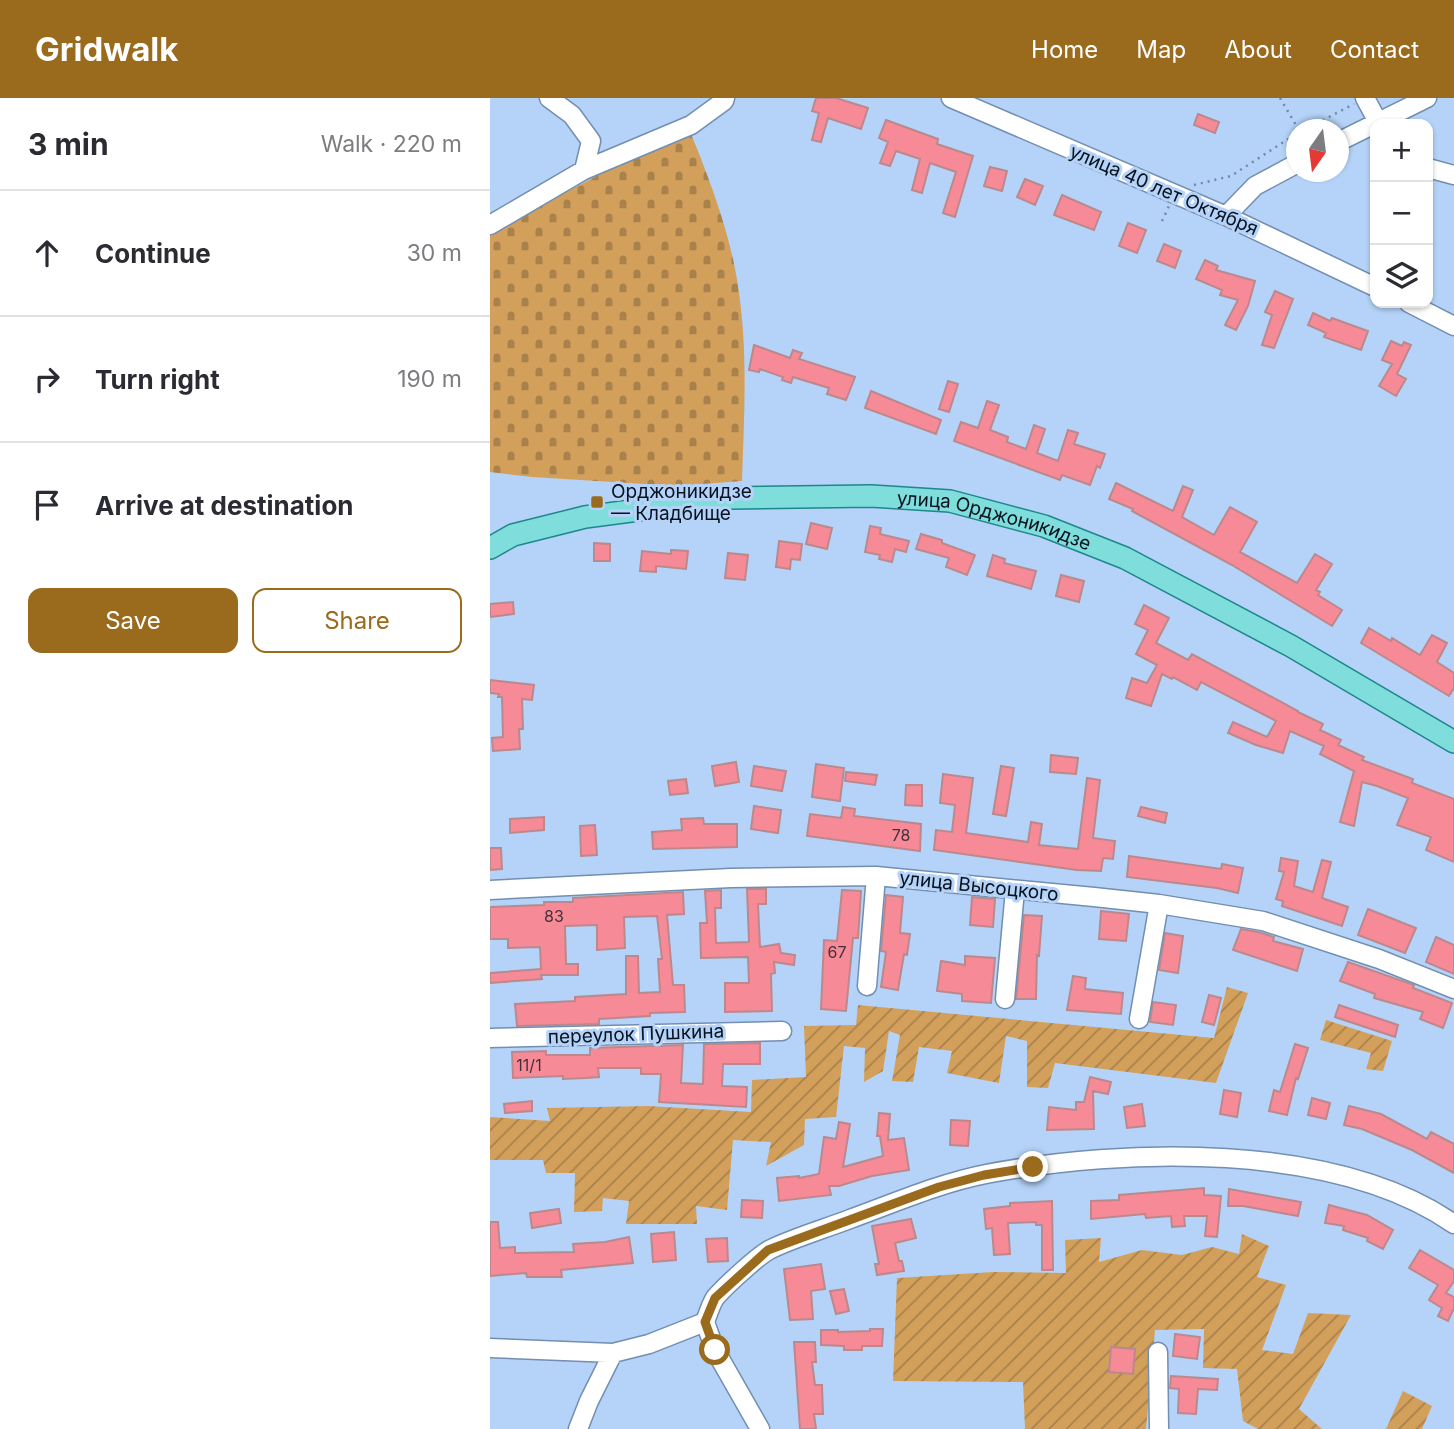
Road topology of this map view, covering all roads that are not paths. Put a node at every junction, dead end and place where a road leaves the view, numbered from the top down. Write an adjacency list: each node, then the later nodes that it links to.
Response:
1 (549, 98): 11 (street)
2 (725, 98): 11 (street)
3 (951, 98): 14 (street, улица 40 лет Октября)
4 (1365, 98): 6 (street)
5 (1427, 98): 7 (street)
6 (1373, 119)
7 (1387, 119)
8 (1370, 127): 9 (street)
9 (1349, 137)
10 (1433, 169): 13 (street)
11 (584, 170): 15 (street)
12 (1286, 170): 14 (street)
13 (1454, 175)
14 (1226, 216): 16 (street, улица 40 лет Октября)
15 (490, 225)
16 (1370, 285)
17 (1419, 308): 18 (street)
18 (1454, 326)
19 (490, 548): 20 (main road, улица Орджоникидзе)
20 (1454, 742)
21 (876, 876): 22 (street, улица Высоцкого); 23 (street, улица Высоцкого); 25 (street)
22 (490, 890)
23 (1015, 890): 24 (street, улица Высоцкого); 27 (street)
24 (1159, 904): 26 (street, улица Высоцкого); 28 (street)
25 (867, 986)
26 (1454, 989)
27 (1006, 999)
28 (1139, 1020)
29 (782, 1031): 30 (street, переулок Пушкина)
30 (490, 1038)
31 (1454, 1224): 32 (street)
32 (705, 1322): 35 (street); 37 (street)
33 (490, 1348): 35 (street)
34 (1158, 1352): 38 (street)
35 (613, 1353): 36 (street)
36 (578, 1429)
37 (760, 1429)
38 (1159, 1429)

